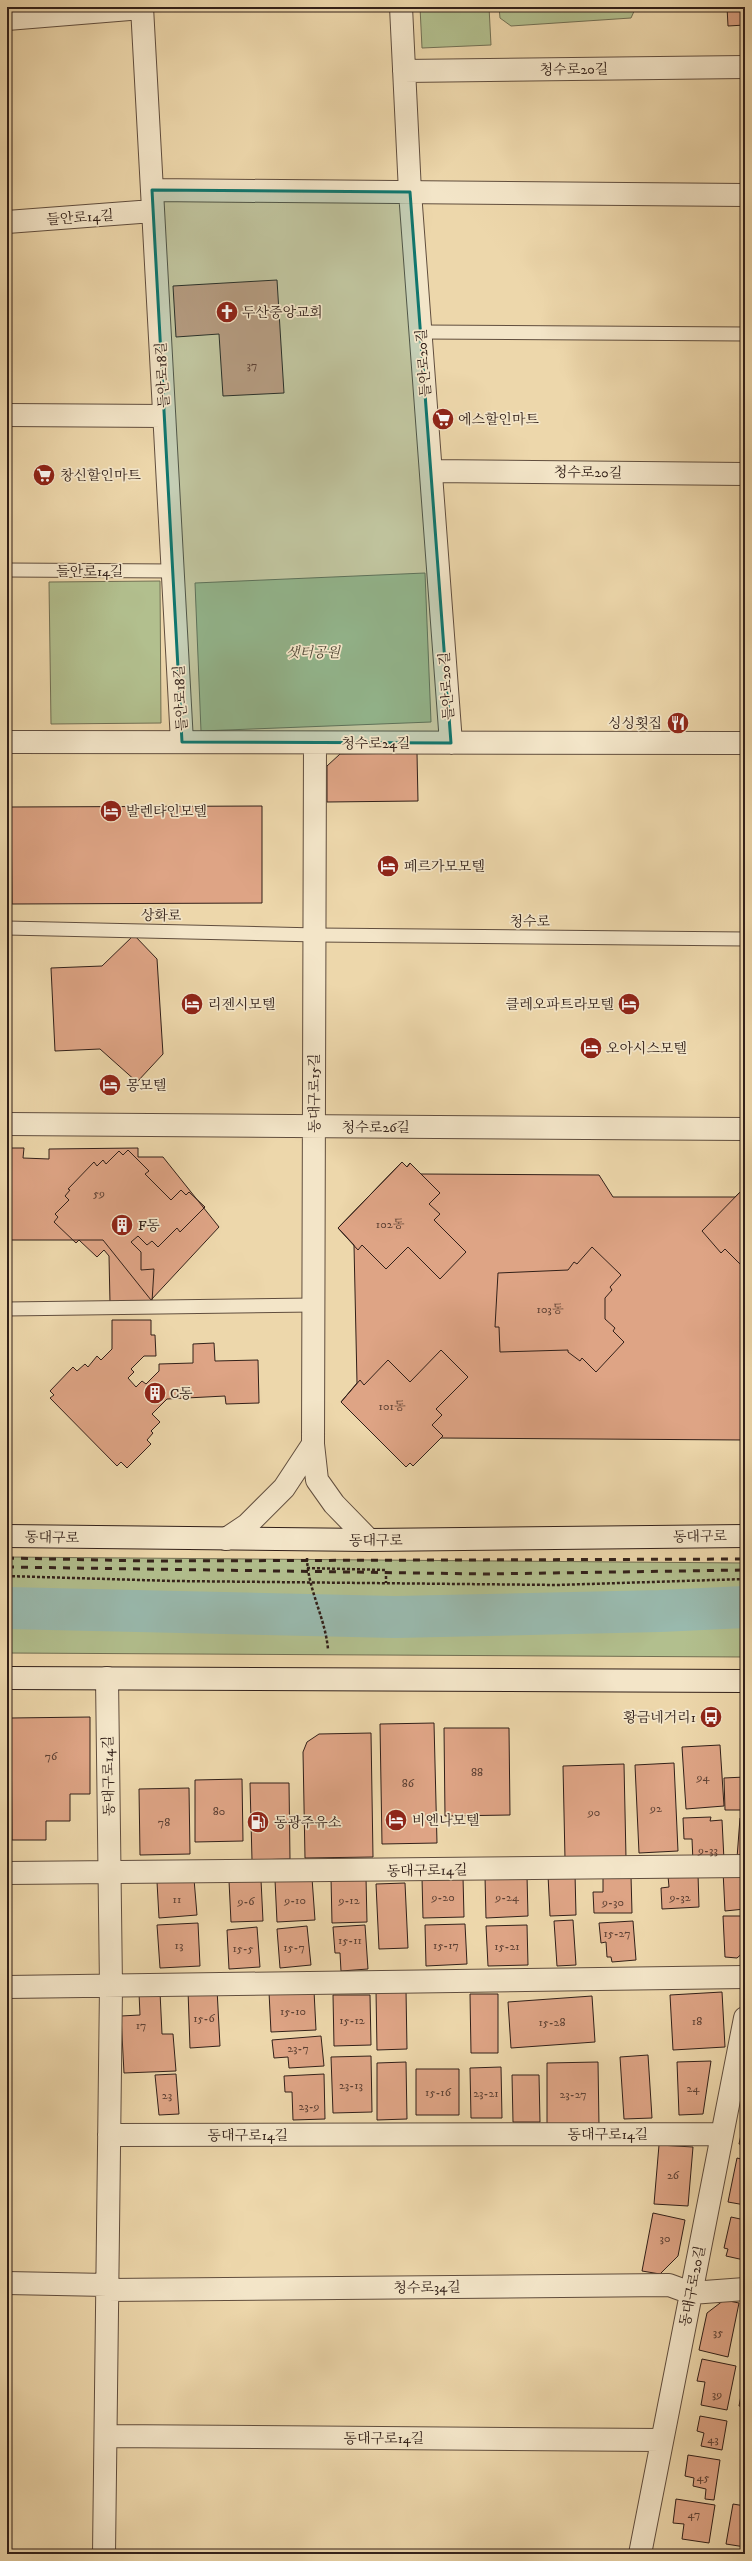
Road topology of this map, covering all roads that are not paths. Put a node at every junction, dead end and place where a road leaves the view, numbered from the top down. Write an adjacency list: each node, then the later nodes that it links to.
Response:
1 (142, 7): 3 (street); 8 (street, 들안로18길)
2 (401, 7): 5 (street, 들안로20길)
3 (7, 19)
4 (745, 67): 5 (street, 청수로20길)
5 (404, 71): 6 (street, 들안로20길)
6 (410, 192): 7 (street); 8 (street, 들안로14길); 10 (street, 들안로20길)
7 (745, 195)
8 (152, 200): 9 (street, 들안로14길); 13 (street, 들안로18길)
9 (7, 222)
10 (421, 332): 11 (lane); 14 (street, 들안로20길)
11 (745, 334)
12 (7, 415): 13 (street)
13 (164, 416): 17 (street, 들안로18길)
14 (431, 471): 15 (street, 청수로20길); 21 (street, 들안로20길)
15 (745, 474)
16 (7, 570): 17 (lane, 들안로14길)
17 (173, 571): 19 (street, 들안로18길)
18 (7, 742): 19 (street, 청수로24길)
19 (182, 742): 20 (street, 청수로24길)
20 (315, 742): 21 (street, 청수로24길); 24 (street, 동대구로15길)
21 (451, 743): 22 (street, 청수로24길)
22 (745, 743)
23 (7, 928): 24 (lane, 상화로)
24 (314, 935): 25 (lane, 청수로); 27 (street, 동대구로15길)
25 (745, 939)
26 (7, 1124): 27 (street, 청수로26길)
27 (314, 1127): 28 (street, 청수로26길); 29 (street, 동대구로15길)
28 (745, 1129)
29 (314, 1305): 30 (lane); 31 (street, 동대구로15길)
30 (7, 1309)
31 (313, 1444): 34 (street); 35 (street, 동대구로15길)
32 (7, 1536): 34 (street, 동대구로)
33 (745, 1536): 35 (street, 동대구로)
34 (226, 1540): 35 (street, 동대구로)
35 (369, 1540)
36 (7, 1678): 37 (street)
37 (107, 1678): 38 (street); 41 (street, 동대구로14길)
38 (745, 1681)
39 (745, 1866): 41 (street, 동대구로14길)
40 (7, 1873): 41 (street)
41 (109, 1874): 44 (street, 동대구로14길)
42 (745, 1977): 44 (street)
43 (7, 1987): 44 (street)
44 (111, 1987): 47 (street, 동대구로14길)
45 (745, 2018): 46 (street, 동대구로20길)
46 (722, 2134): 47 (street, 동대구로14길); 51 (street, 동대구로20길)
47 (109, 2136): 49 (street, 동대구로14길)
48 (7, 2283): 49 (street)
49 (107, 2288): 51 (street, 청수로34길); 52 (street, 동대구로14길)
50 (745, 2289): 51 (street, 청수로34길)
51 (691, 2293): 53 (street, 동대구로20길)
52 (106, 2436): 53 (street, 동대구로14길); 54 (street, 동대구로14길)
53 (662, 2440): 55 (street, 동대구로20길)
54 (104, 2554)
55 (640, 2554)

